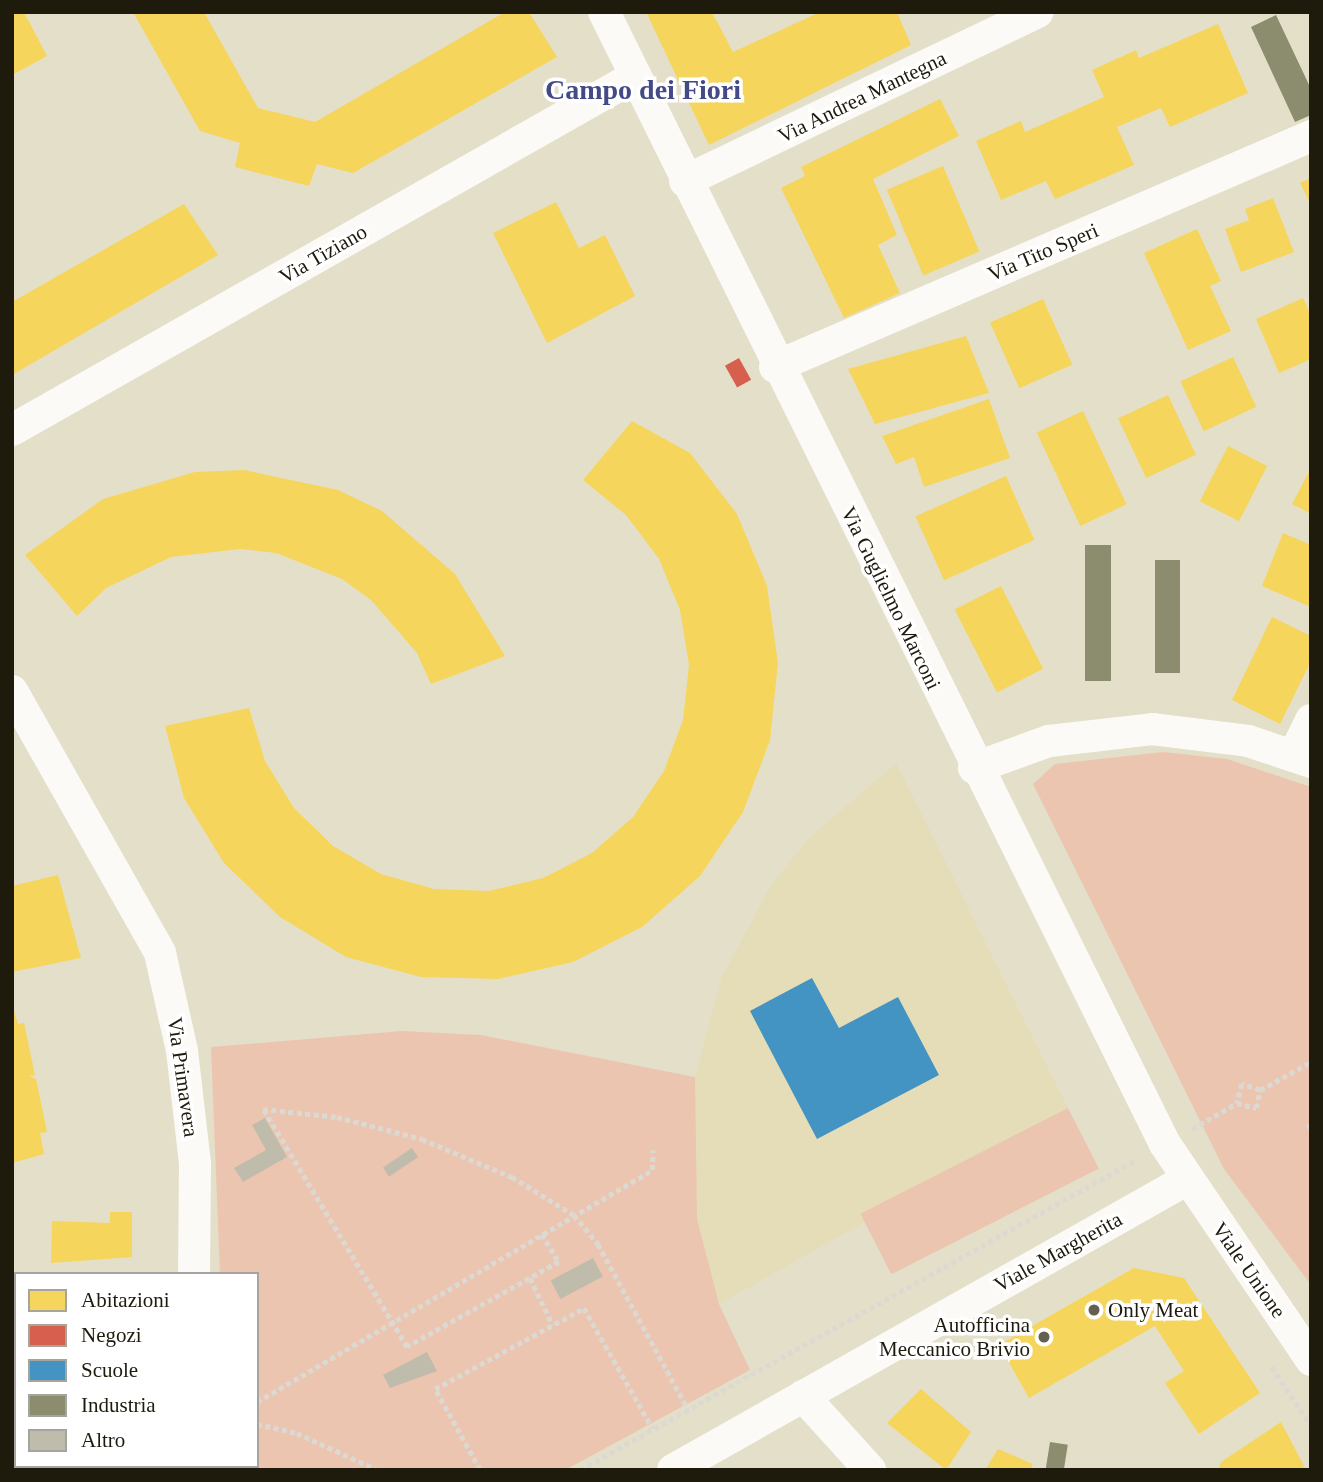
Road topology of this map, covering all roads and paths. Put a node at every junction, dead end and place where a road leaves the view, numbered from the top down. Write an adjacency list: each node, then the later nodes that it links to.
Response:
1 (604, 12): 3 (street, Via Guglielmo Marconi)
2 (1038, 12): 5 (street, Via Andrea Mantegna)
3 (634, 76): 5 (street, Via Guglielmo Marconi); 7 (street, Via Tiziano)
4 (1311, 136): 6 (street, Via Tito Speri)
5 (685, 181): 6 (street, Via Guglielmo Marconi)
6 (775, 367): 11 (street, Via Guglielmo Marconi)
7 (12, 430)
8 (12, 691): 20 (street, Via Primavera)
9 (1311, 720): 10 (street)
10 (1302, 758): 11 (street)
11 (974, 768): 15 (street, Via Guglielmo Marconi)
12 (1311, 1062): 13 (path)
13 (1260, 1090): 14 (path); 14 (path)
14 (1237, 1103): 15 (path)
15 (1165, 1144): 17 (street, Via Guglielmo Marconi); 27 (path)
16 (653, 1150): 18 (path)
17 (1186, 1180): 24 (street, Viale Unione); 25 (street, Viale Margherita)
18 (574, 1215): 19 (path); 22 (path); 27 (path)
19 (542, 1234): 21 (path); 22 (path)
20 (194, 1272)
21 (530, 1278): 22 (path); 23 (path)
22 (392, 1324): 26 (path)
23 (553, 1325): 29 (path); 31 (path)
24 (1311, 1360)
25 (803, 1396): 33 (street, Viale Margherita); 34 (street)
26 (259, 1401)
27 (688, 1409): 29 (path)
28 (259, 1424): 30 (path)
29 (653, 1429): 32 (path)
30 (378, 1470)
31 (480, 1470)
32 (580, 1470)
33 (673, 1470)
34 (870, 1470)

